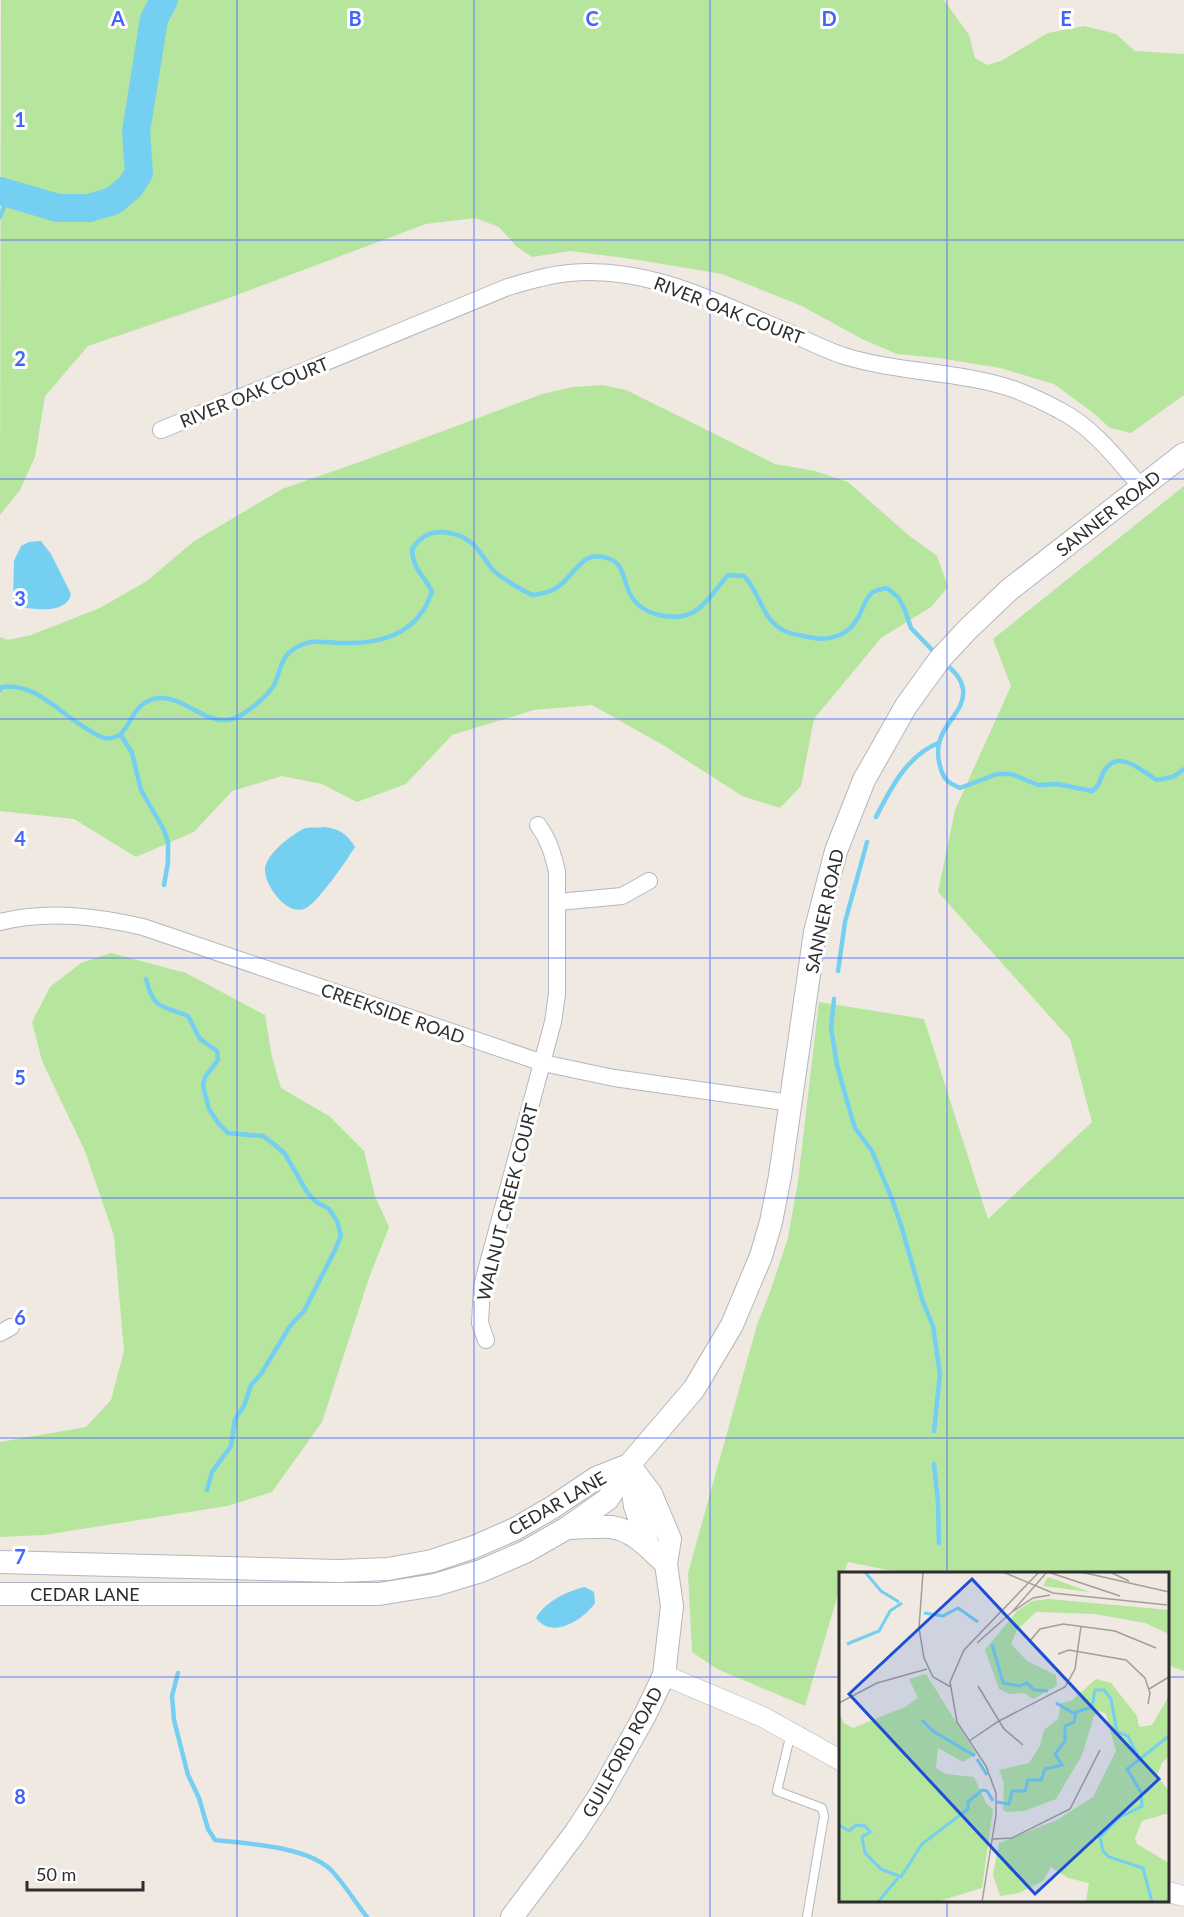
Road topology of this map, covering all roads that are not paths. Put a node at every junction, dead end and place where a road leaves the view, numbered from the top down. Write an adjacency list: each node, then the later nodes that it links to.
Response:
1 (161, 430): 3 (street, RIVER OAK COURT)
2 (1184, 454): 3 (main road, SANNER ROAD)
3 (1141, 487): 9 (main road, SANNER ROAD)
4 (538, 825): 6 (street, WALNUT CREEK COURT)
5 (649, 881): 6 (street)
6 (558, 902): 8 (street, WALNUT CREEK COURT)
7 (0, 922): 8 (street, CREEKSIDE ROAD)
8 (543, 1063): 9 (street, CREEKSIDE ROAD); 10 (street, WALNUT CREEK COURT)
9 (790, 1103): 11 (main road, SANNER ROAD)
10 (486, 1340)
11 (629, 1466): 12 (main road, CEDAR LANE); 13 (main road); 14 (main road, CEDAR LANE); 15 (main road, GUILFORD ROAD)
12 (567, 1528): 13 (main road); 16 (main road, CEDAR LANE)
13 (649, 1549): 15 (main road)
14 (0, 1562)
15 (666, 1564): 17 (main road, GUILFORD ROAD)
16 (0, 1594)
17 (664, 1675): 18 (street); 22 (main road, GUILFORD ROAD)
18 (791, 1732): 19 (street); 23 (lane)
19 (839, 1759)
20 (1169, 1892): 21 (street)
21 (1184, 1896)
22 (512, 1917)
23 (807, 1917)

